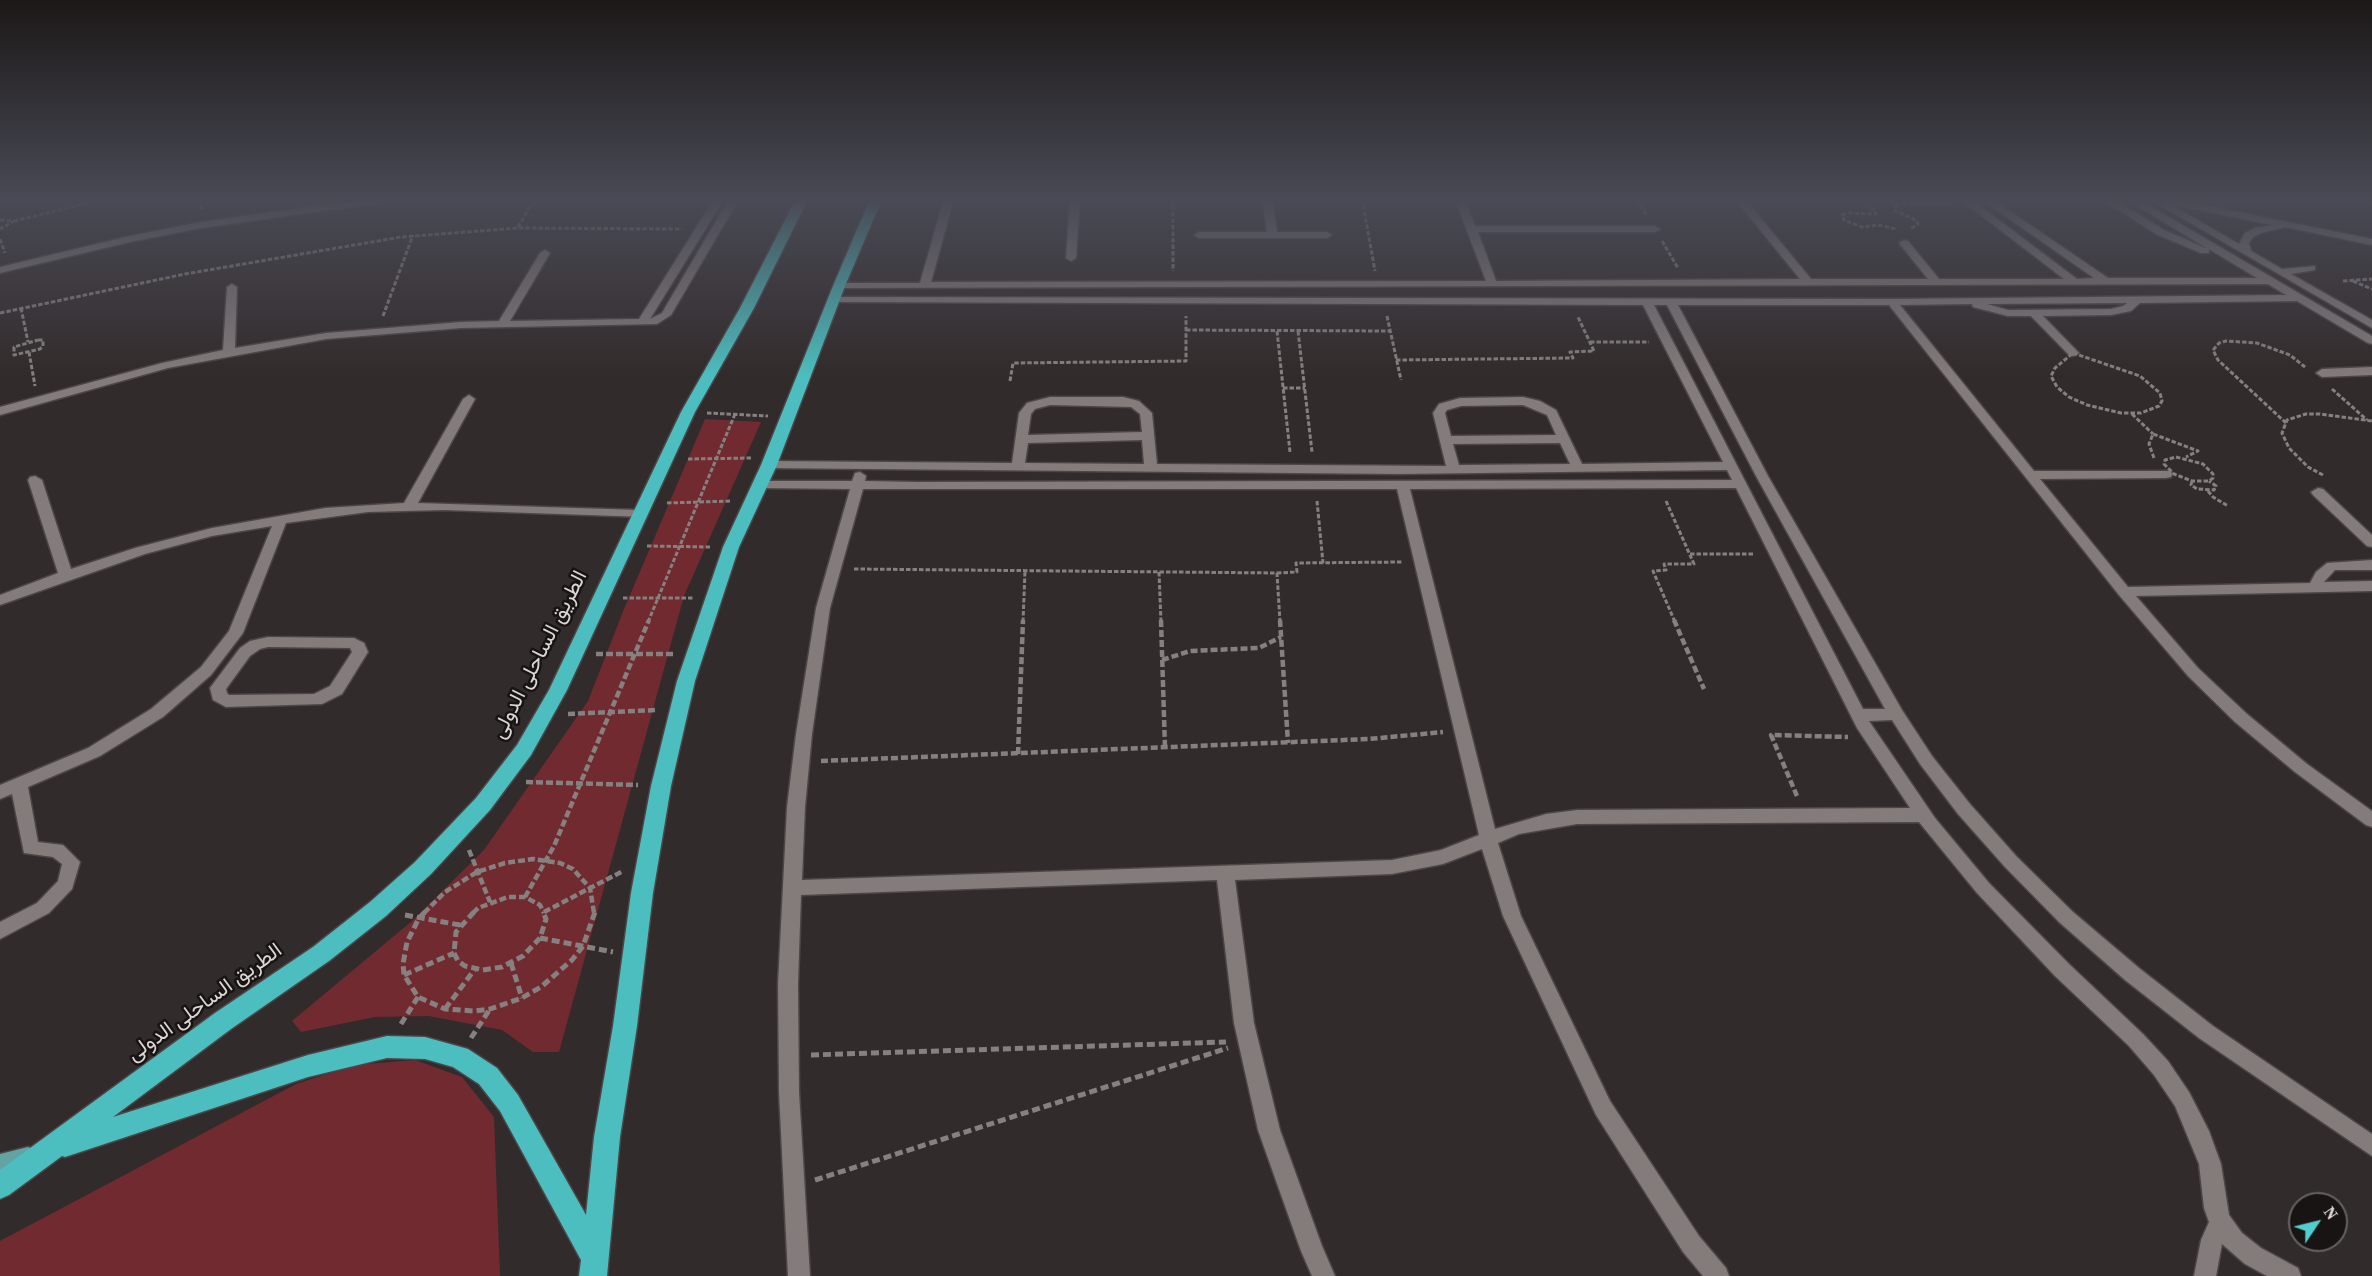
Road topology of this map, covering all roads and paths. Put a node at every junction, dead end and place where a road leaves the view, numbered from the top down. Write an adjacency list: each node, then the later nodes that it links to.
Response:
1 (24, 259): 20 (street)
2 (50, 259): 22 (street)
3 (275, 259): 48 (path)
4 (404, 259): 54 (path)
5 (542, 259): 52 (street)
6 (682, 259): 51 (street)
7 (699, 259): 51 (street)
8 (772, 259): 78 (highway, الطريق الساحلى الدولى)
9 (851, 259): 38 (highway)
10 (933, 259): 35 (street)
11 (1173, 259): 33 (path)
12 (1373, 259): 34 (path)
13 (1483, 259): 32 (street)
14 (1789, 259): 30 (street)
15 (1917, 259): 31 (street)
16 (2044, 259): 26 (street)
17 (2072, 259): 27 (street)
18 (2233, 259): 28 (street)
19 (2259, 259): 23 (street)
20 (0, 264)
21 (2311, 268): 23 (street)
22 (0, 270)
23 (2281, 272): 53 (street)
24 (2372, 279): 25 (path)
25 (2352, 280): 29 (path); 37 (path)
26 (2074, 281): 27 (street); 31 (street)
27 (2105, 281): 28 (street)
28 (2271, 281): 39 (street)
29 (2343, 281)
30 (1808, 282): 31 (street); 32 (street)
31 (1936, 282)
32 (1492, 283): 34 (street)
33 (1173, 284): 34 (street); 35 (street)
34 (1377, 284)
35 (925, 285): 38 (street)
36 (232, 287): 64 (street)
37 (2372, 289)
38 (836, 293): 40 (street); 81 (highway)
39 (2300, 298): 42 (street); 59 (street)
40 (1186, 300): 41 (street); 55 (path)
41 (1384, 300): 43 (street); 58 (path)
42 (2137, 300): 46 (street); 50 (street)
43 (1571, 301): 44 (street); 61 (path)
44 (1647, 301): 45 (street); 62 (street)
45 (1671, 301): 47 (street); 150 (street)
46 (1969, 301): 47 (street); 50 (street)
47 (1892, 302): 101 (street)
48 (21, 308): 49 (path); 60 (path)
49 (0, 313)
50 (2034, 313): 66 (street)
51 (642, 323): 52 (street)
52 (503, 324): 54 (street)
53 (2372, 325)
54 (378, 330): 64 (street)
55 (1186, 330): 56 (path); 71 (path)
56 (1277, 331): 57 (path); 73 (path)
57 (1298, 331): 58 (path); 74 (path)
58 (1391, 331): 67 (path)
59 (2369, 339): 63 (street)
60 (28, 342): 65 (path); 65 (path)
61 (1590, 342): 62 (path); 67 (path)
62 (1668, 342): 93 (street)
63 (2372, 350)
64 (229, 351): 75 (street)
65 (29, 352): 75 (path)
66 (2073, 353): 80 (path); 80 (path)
67 (1396, 360): 70 (path)
68 (2372, 371): 69 (street)
69 (2318, 374): 83 (path)
70 (1401, 380)
71 (1010, 381)
72 (2328, 386): 82 (path)
73 (1283, 388): 74 (path); 99 (path)
74 (1305, 388): 100 (path)
75 (38, 399): 77 (street)
76 (469, 399): 115 (street)
77 (0, 411)
78 (688, 412): 79 (path); 90 (highway, الطريق الساحلى الدولى)
79 (735, 414): 81 (path); 91 (path)
80 (2132, 414): 84 (path)
81 (787, 417): 92 (highway)
82 (2370, 421): 83 (path)
83 (2286, 423): 103 (path)
84 (2153, 434): 89 (path); 98 (path)
85 (1149, 436): 86 (street); 86 (street); 96 (street)
86 (1022, 439): 94 (street)
87 (1565, 439): 88 (street); 88 (street); 95 (street)
88 (1447, 440): 97 (street)
89 (2185, 457): 98 (path); 105 (path)
90 (666, 459): 91 (path); 117 (highway, الطريق الساحلى الدولى)
91 (716, 459): 92 (path); 114 (path)
92 (770, 462): 102 (street); 112 (highway)
93 (1732, 466): 95 (street); 108 (street)
94 (1018, 468): 96 (street); 102 (street)
95 (1578, 468): 97 (street)
96 (1151, 469): 99 (street)
97 (1453, 469): 100 (street)
98 (2165, 469): 101 (street); 106 (path)
99 (1292, 470): 100 (street)
100 (1314, 470)
101 (2031, 475): 135 (street)
102 (860, 476): 109 (street); 112 (street); 128 (street)
103 (2330, 478)
104 (35, 480): 132 (street)
105 (2209, 480): 106 (path); 111 (path)
106 (2192, 481): 111 (path)
107 (1658, 484): 108 (street); 110 (street); 123 (path)
108 (1741, 484): 124 (street)
109 (1316, 485): 110 (street); 126 (path)
110 (1403, 485): 125 (street)
111 (2207, 491): 116 (path)
112 (756, 492): 114 (path); 122 (highway)
113 (2318, 492): 119 (street)
114 (698, 502): 117 (path); 121 (path)
115 (409, 506): 117 (street); 118 (street)
116 (2228, 506)
117 (643, 509): 120 (highway, الطريق الساحلى الدولى)
118 (280, 519): 132 (street); 145 (street)
119 (2372, 543)
120 (625, 546): 121 (path); 136 (highway, الطريق الساحلى الدولى)
121 (679, 547): 122 (path); 137 (path)
122 (731, 547): 138 (highway)
123 (1689, 554): 124 (path); 147 (path)
124 (1777, 554): 152 (street)
125 (1420, 562): 126 (path); 153 (street)
126 (1323, 563): 131 (path)
127 (2372, 565): 134 (street)
128 (834, 568): 129 (path); 158 (street)
129 (1025, 571): 130 (path); 157 (path)
130 (1159, 572): 131 (path); 144 (path)
131 (1277, 573): 140 (path)
132 (66, 575): 139 (street)
133 (2372, 586): 134 (street)
134 (2314, 588): 135 (street)
135 (2124, 592): 166 (street)
136 (601, 598): 137 (path); 141 (highway, الطريق الساحلى الدولى)
137 (658, 598): 138 (path); 142 (path)
138 (712, 598): 143 (highway)
139 (0, 600)
140 (1281, 637): 144 (path); 155 (path)
141 (575, 654): 142 (path); 151 (highway, الطريق الساحلى الدولى)
142 (635, 654): 143 (path); 149 (path)
143 (694, 654): 148 (highway)
144 (1162, 660): 156 (path)
145 (206, 671): 146 (street); 161 (street)
146 (231, 672): 146 (street)
147 (1704, 689)
148 (679, 709): 149 (path); 162 (highway)
149 (610, 712): 151 (path); 160 (path)
150 (1896, 714): 152 (street); 195 (street)
151 (544, 715): 159 (highway, الطريق الساحلى الدولى)
152 (1859, 715): 154 (street)
153 (1462, 730): 155 (path); 168 (street)
154 (1871, 737): 164 (street); 165 (path)
155 (1288, 743): 156 (path)
156 (1165, 748): 157 (path)
157 (1018, 754): 158 (path)
158 (801, 761): 174 (street)
159 (501, 781): 160 (path); 167 (highway, الطريق الساحلى الدولى)
160 (580, 783): 162 (path); 170 (path)
161 (19, 786): 163 (street); 181 (street)
162 (661, 786): 169 (highway)
163 (0, 792)
164 (1923, 815): 165 (street); 200 (street)
165 (1806, 816): 168 (street)
166 (2372, 820)
167 (462, 829): 171 (path); 177 (highway, الطريق الساحلى الدولى)
168 (1489, 839): 172 (street); 204 (street)
169 (648, 858): 173 (path); 185 (highway)
170 (546, 860): 171 (path); 173 (path); 175 (path)
171 (477, 872): 176 (path); 179 (path)
172 (1225, 873): 174 (street); 192 (street)
173 (591, 888): 178 (path); 183 (path)
174 (791, 888): 193 (street)
175 (525, 897): 176 (path); 178 (path)
176 (490, 902): 180 (path)
177 (378, 909): 179 (path); 196 (highway, الطريق الساحلى الدولى)
178 (544, 912): 182 (path)
179 (419, 918): 180 (path); 188 (path)
180 (460, 925): 184 (path)
181 (0, 930)
182 (540, 938): 183 (path); 186 (path)
183 (583, 946): 185 (path); 189 (path)
184 (454, 953): 187 (path); 188 (path)
185 (634, 957): 201 (highway)
186 (511, 963): 187 (path); 189 (path)
187 (475, 969): 191 (path)
188 (404, 975): 191 (path)
189 (522, 998): 190 (path)
190 (490, 1009): 191 (path); 194 (path)
191 (445, 1010)
192 (1248, 1041): 193 (path); 199 (path); 203 (street)
193 (789, 1056): 199 (street)
194 (459, 1057): 196 (highway); 201 (highway)
195 (2372, 1146)
196 (48, 1151): 197 (main road); 198 (highway, الطريق الساحلى الدولى)
197 (0, 1165)
198 (0, 1186)
199 (793, 1187): 202 (street)
200 (2221, 1223): 205 (street); 206 (street)
201 (593, 1265)
202 (799, 1276)
203 (1324, 1276)
204 (1718, 1276)
205 (2205, 1276)
206 (2290, 1276)

